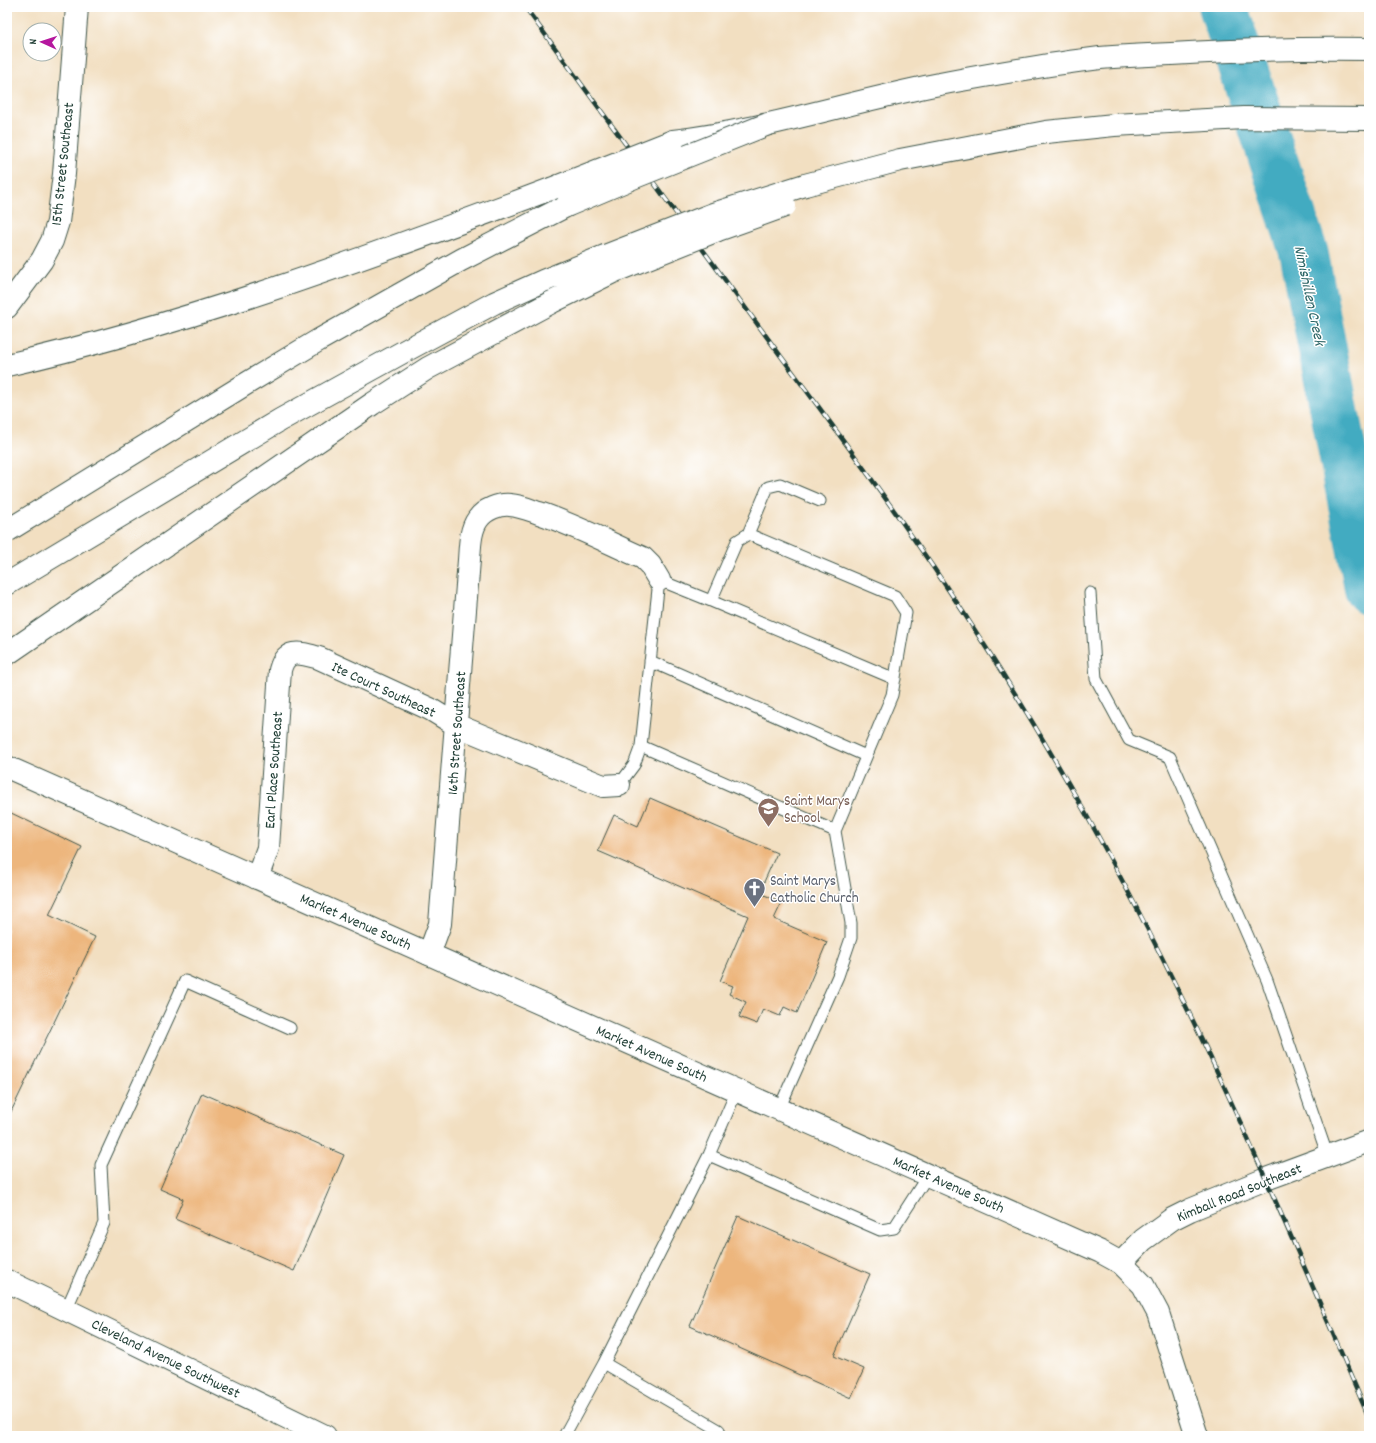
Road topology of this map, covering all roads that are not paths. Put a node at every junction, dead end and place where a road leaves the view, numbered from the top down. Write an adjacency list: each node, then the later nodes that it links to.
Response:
1 (77, 7): 6 (main road, 15th Street Southeast)
2 (1369, 49): 4 (main road)
3 (1369, 119): 5 (main road, bridge)
4 (768, 124): 7 (main road, bridge); 9 (main road, bridge)
5 (610, 263): 12 (main road); 15 (main road)
6 (7, 307)
7 (7, 365)
8 (820, 501): 10 (lane)
9 (7, 531)
10 (748, 534): 14 (lane); 18 (lane)
11 (659, 580): 14 (lane); 17 (lane); 19 (main road, 16th Street Southeast)
12 (7, 584)
13 (1090, 593): 32 (lane)
14 (711, 601): 18 (lane)
15 (7, 654)
16 (282, 661): 19 (main road, Ite Court Southeast); 25 (main road, Earl Place Southeast)
17 (650, 662): 20 (lane); 21 (lane)
18 (894, 679): 21 (lane)
19 (456, 725): 23 (main road, Ite Court Southeast); 26 (main road, 16th Street Southeast)
20 (641, 746): 23 (lane); 24 (lane)
21 (866, 756): 24 (lane)
22 (7, 767): 25 (main road, Market Avenue South)
23 (619, 785)
24 (835, 831): 29 (lane)
25 (257, 878): 26 (main road, Market Avenue South)
26 (430, 954): 28 (main road, Market Avenue South)
27 (290, 1028): 36 (lane)
28 (737, 1090): 29 (main road, Market Avenue South); 31 (lane)
29 (779, 1109): 33 (main road, Market Avenue South)
30 (1369, 1141): 32 (main road, Kimball Road Southeast)
31 (708, 1155): 33 (lane); 37 (lane)
32 (1328, 1156): 34 (main road, Kimball Road Southeast)
33 (928, 1175): 34 (main road, Market Avenue South)
34 (1121, 1263): 41 (main road, Market Avenue South)
35 (7, 1281): 36 (main road, Cleveland Avenue Southwest)
36 (66, 1310): 38 (main road, Cleveland Avenue Southwest)
37 (604, 1363): 39 (lane); 40 (lane)
38 (317, 1434)
39 (564, 1436)
40 (720, 1436)
41 (1198, 1436)

